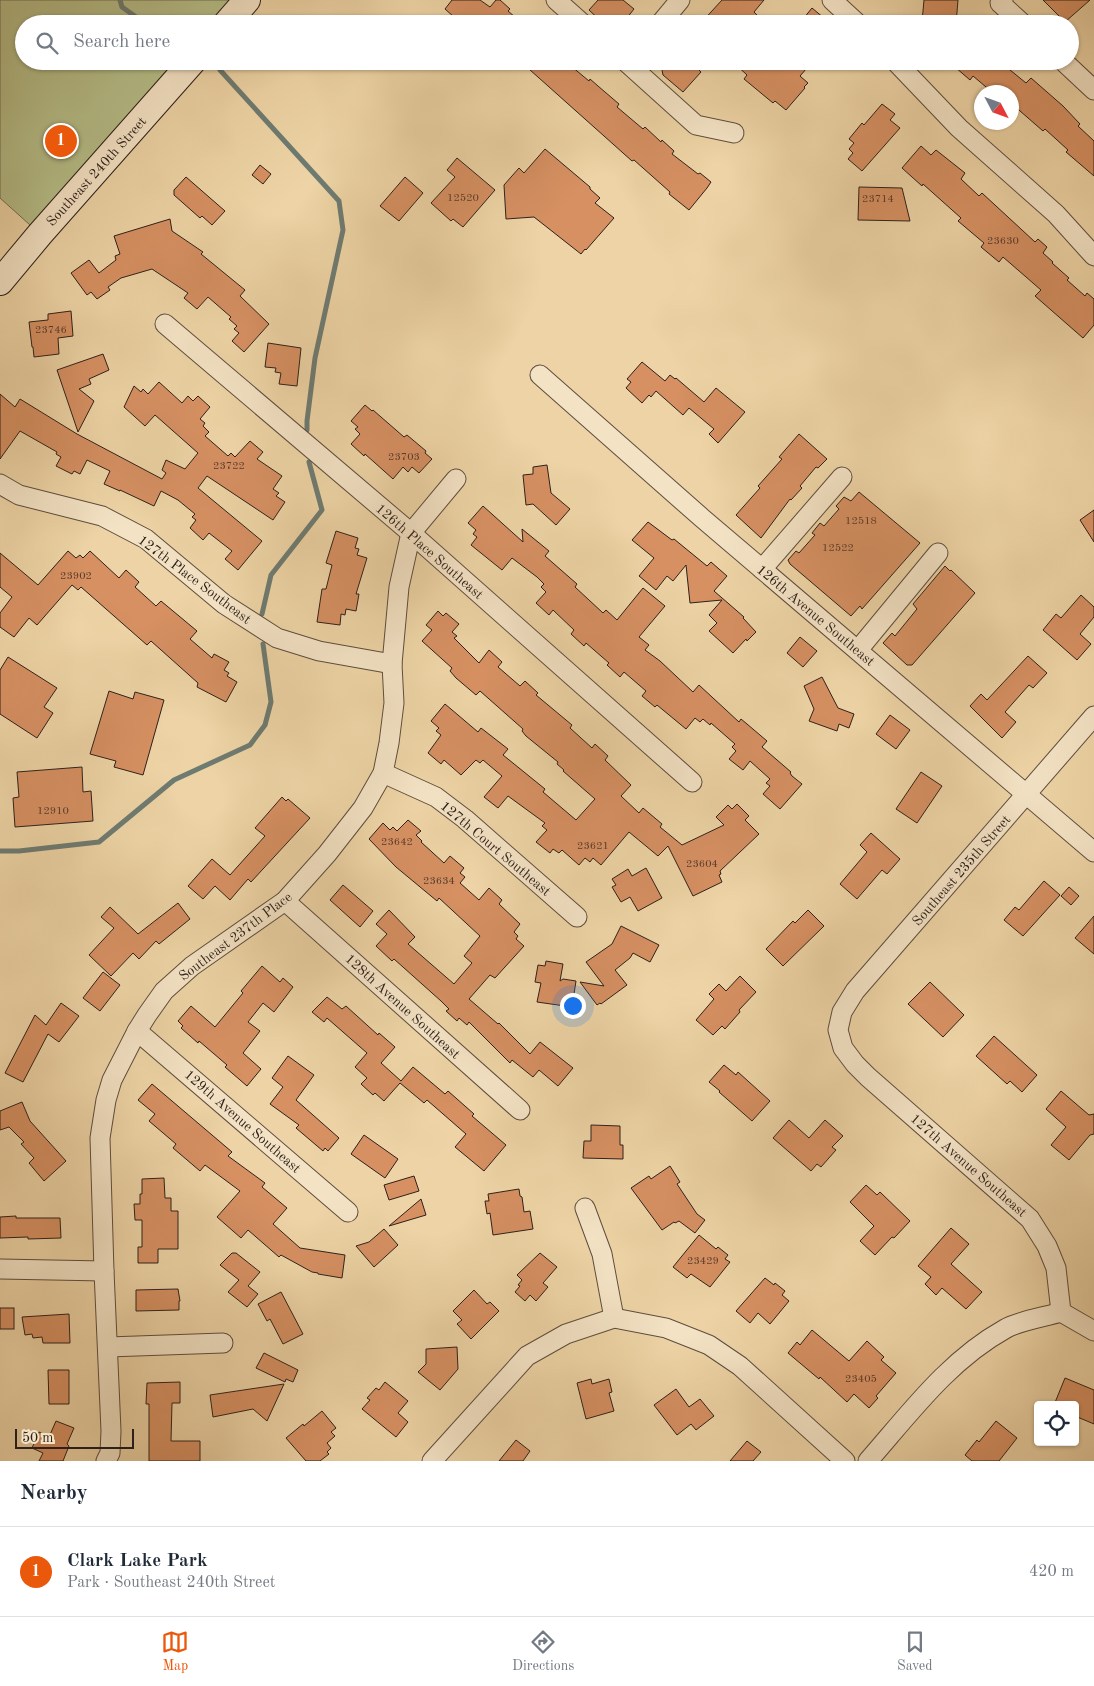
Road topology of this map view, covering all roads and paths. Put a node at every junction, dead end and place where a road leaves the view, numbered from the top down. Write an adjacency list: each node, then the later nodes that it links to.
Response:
1 (247, 0): 6 (main road)
2 (556, 0): 7 (street)
3 (680, 0): 8 (street)
4 (832, 0): 9 (street)
5 (1002, 2): 10 (street)
6 (234, 15)
7 (573, 15)
8 (668, 15)
9 (848, 15)
10 (1014, 15)
11 (185, 70): 18 (main road, Southeast 240th Street)
12 (635, 70): 16 (street)
13 (904, 70): 17 (street)
14 (1073, 70): 15 (street)
15 (1094, 90)
16 (734, 133)
17 (1094, 256)
18 (0, 282)
19 (166, 324): 24 (street, 126th Place Southeast)
20 (540, 375): 26 (street, 126th Avenue Southeast)
21 (842, 477): 26 (street)
22 (456, 479): 24 (street, Southeast 237th Place)
23 (0, 484): 28 (street, 127th Place Southeast)
24 (411, 533): 28 (street, Southeast 237th Place); 31 (street, 126th Place Southeast)
25 (938, 553): 27 (street)
26 (762, 569): 27 (street, 126th Avenue Southeast)
27 (858, 650): 32 (street, 126th Avenue Southeast)
28 (392, 664): 30 (street, Southeast 237th Place)
29 (1094, 716): 32 (street, Southeast 235th Street)
30 (383, 774): 34 (street, Southeast 237th Place); 35 (street, 127th Court Southeast)
31 (692, 782)
32 (1026, 795): 33 (street, 126th Avenue Southeast); 37 (street, Southeast 235th Street)
33 (1094, 852)
34 (285, 901): 36 (street, Southeast 237th Place); 38 (street, 128th Avenue Southeast)
35 (577, 917)
36 (137, 1030): 40 (street, 129th Avenue Southeast); 42 (street, Southeast 237th Place)
37 (838, 1030): 43 (street, 127th Avenue Southeast)
38 (520, 1110)
39 (585, 1208): 44 (street)
40 (348, 1212)
41 (0, 1269): 42 (street)
42 (104, 1271): 47 (street, Southeast 237th Place)
43 (1060, 1312): 45 (street); 51 (street)
44 (614, 1318): 49 (street); 50 (street)
45 (1094, 1331)
46 (223, 1343): 47 (street)
47 (108, 1347): 48 (street, Southeast 237th Place)
48 (106, 1461)
49 (432, 1461)
50 (845, 1461)
51 (868, 1461)

